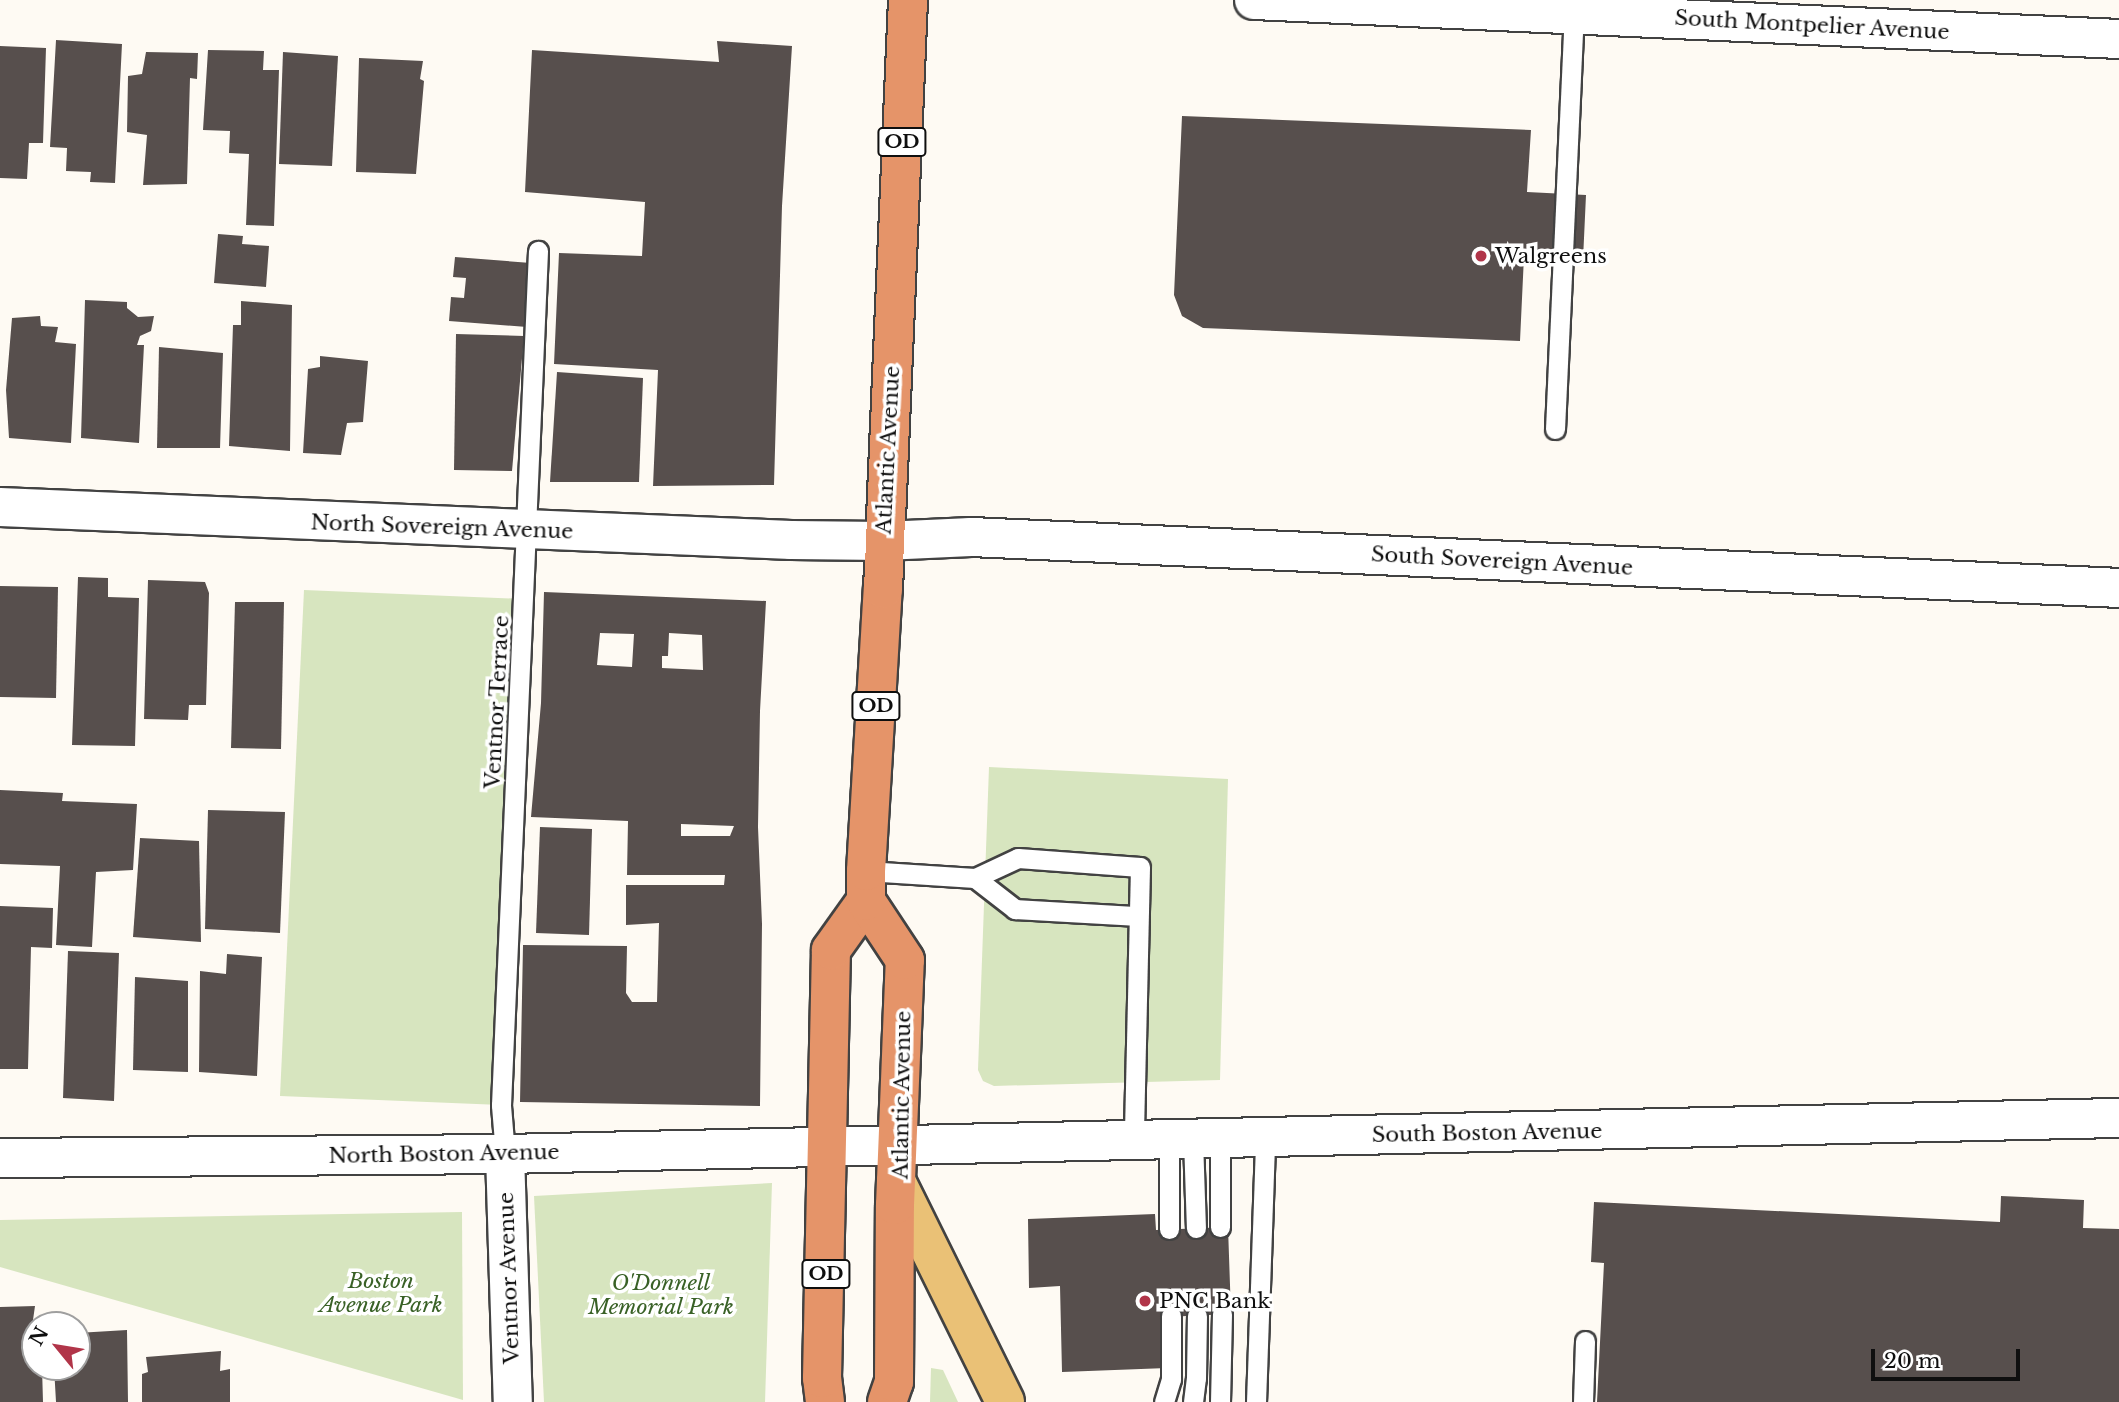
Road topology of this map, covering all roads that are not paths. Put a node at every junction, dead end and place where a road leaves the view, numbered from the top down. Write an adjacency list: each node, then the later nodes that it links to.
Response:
1 (908, 0): 9 (highway, Atlantic Avenue / OD)
2 (1276, 1): 3 (street, South Montpelier Avenue)
3 (1574, 15): 4 (street, South Montpelier Avenue); 6 (lane)
4 (2119, 39)
5 (538, 251): 8 (lane, Ventnor Terrace)
6 (1555, 429)
7 (0, 507): 8 (street, North Sovereign Avenue)
8 (528, 531): 9 (street, North Sovereign Avenue); 19 (lane, Ventnor Terrace)
9 (884, 541): 10 (street, South Sovereign Avenue); 12 (highway, Atlantic Avenue / OD)
10 (2119, 589)
11 (975, 878): 12 (lane); 13 (lane); 13 (lane)
12 (866, 886): 17 (highway, OD); 20 (highway, Atlantic Avenue)
13 (1138, 916): 16 (lane)
14 (2119, 1118): 15 (street, South Boston Avenue)
15 (1265, 1138): 16 (street, South Boston Avenue); 35 (lane)
16 (1179, 1139): 20 (street, South Boston Avenue); 21 (lane); 22 (lane); 23 (lane)
17 (841, 1146): 19 (street, North Boston Avenue); 20 (street, South Boston Avenue); 29 (highway, OD)
18 (11, 1154): 19 (street, North Boston Avenue)
19 (505, 1154): 28 (street, Ventnor Avenue)
20 (896, 1163): 30 (highway); 31 (main road, Atlantic Avenue)
21 (1220, 1227)
22 (1196, 1228)
23 (1169, 1229)
24 (1222, 1314): 34 (lane)
25 (1171, 1316): 32 (lane)
26 (1196, 1316): 33 (lane)
27 (1585, 1341): 36 (lane)
28 (513, 1402)
29 (825, 1402)
30 (887, 1402)
31 (1005, 1402)
32 (1164, 1402)
33 (1192, 1402)
34 (1220, 1402)
35 (1256, 1402)
36 (1583, 1402)

